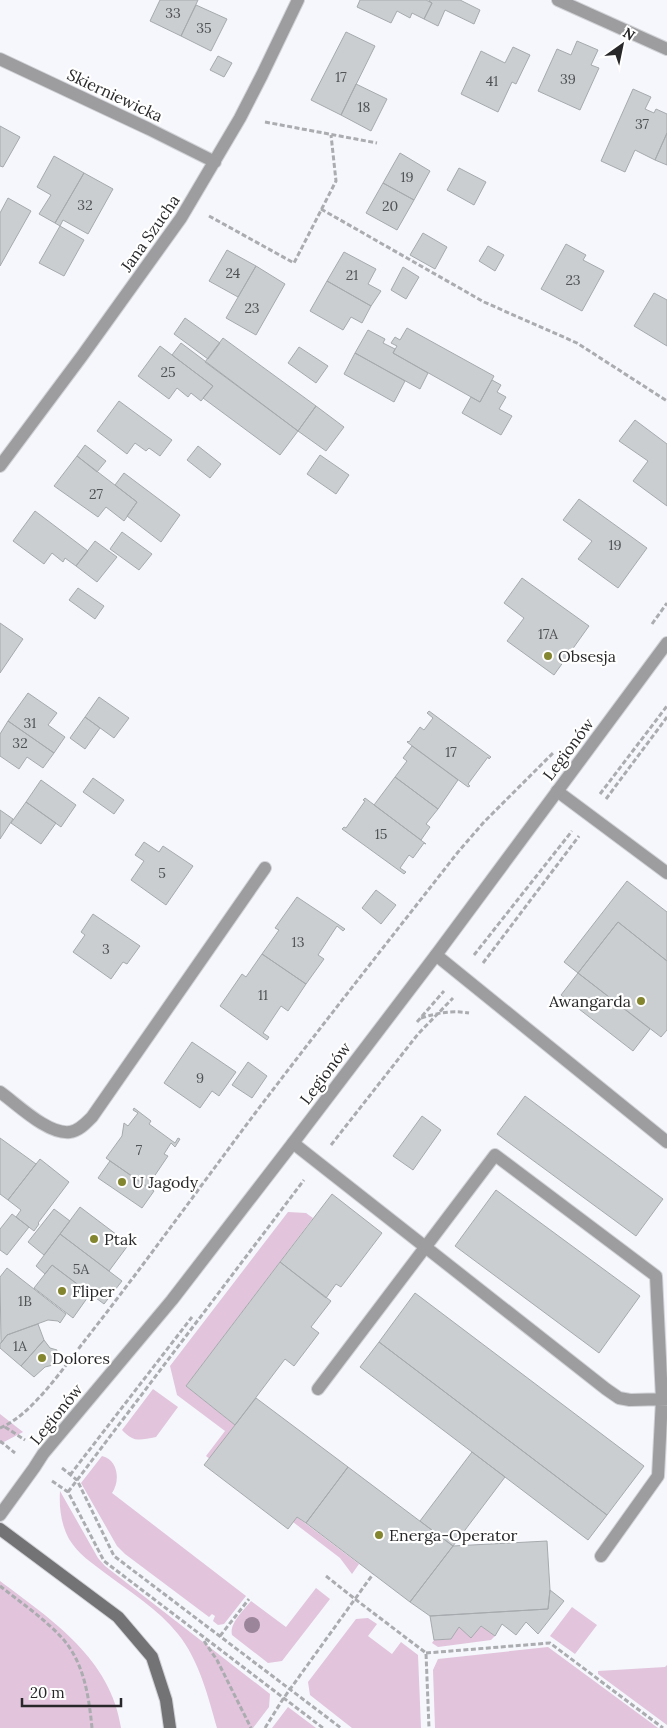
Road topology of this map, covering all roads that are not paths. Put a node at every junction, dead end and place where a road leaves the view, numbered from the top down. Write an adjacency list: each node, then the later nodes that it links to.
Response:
1 (298, 0): 5 (street, Jana Szucha)
2 (558, 0): 3 (street)
3 (667, 49)
4 (0, 59): 5 (street, Skierniewicka)
5 (215, 162): 6 (street, Jana Szucha)
6 (0, 466)
7 (667, 643): 8 (street, Legionów)
8 (557, 791): 10 (street); 11 (street, Legionów)
9 (265, 868): 12 (street)
10 (667, 873)
11 (436, 955): 13 (street); 14 (street, Legionów)
12 (0, 1092)
13 (667, 1142)
14 (293, 1143): 15 (street); 18 (street, Legionów)
15 (425, 1247): 16 (street); 17 (street); 17 (street)
16 (318, 1389)
17 (665, 1399): 20 (street)
18 (0, 1515)
19 (0, 1529): 21 (main road)
20 (601, 1556)
21 (170, 1728)

